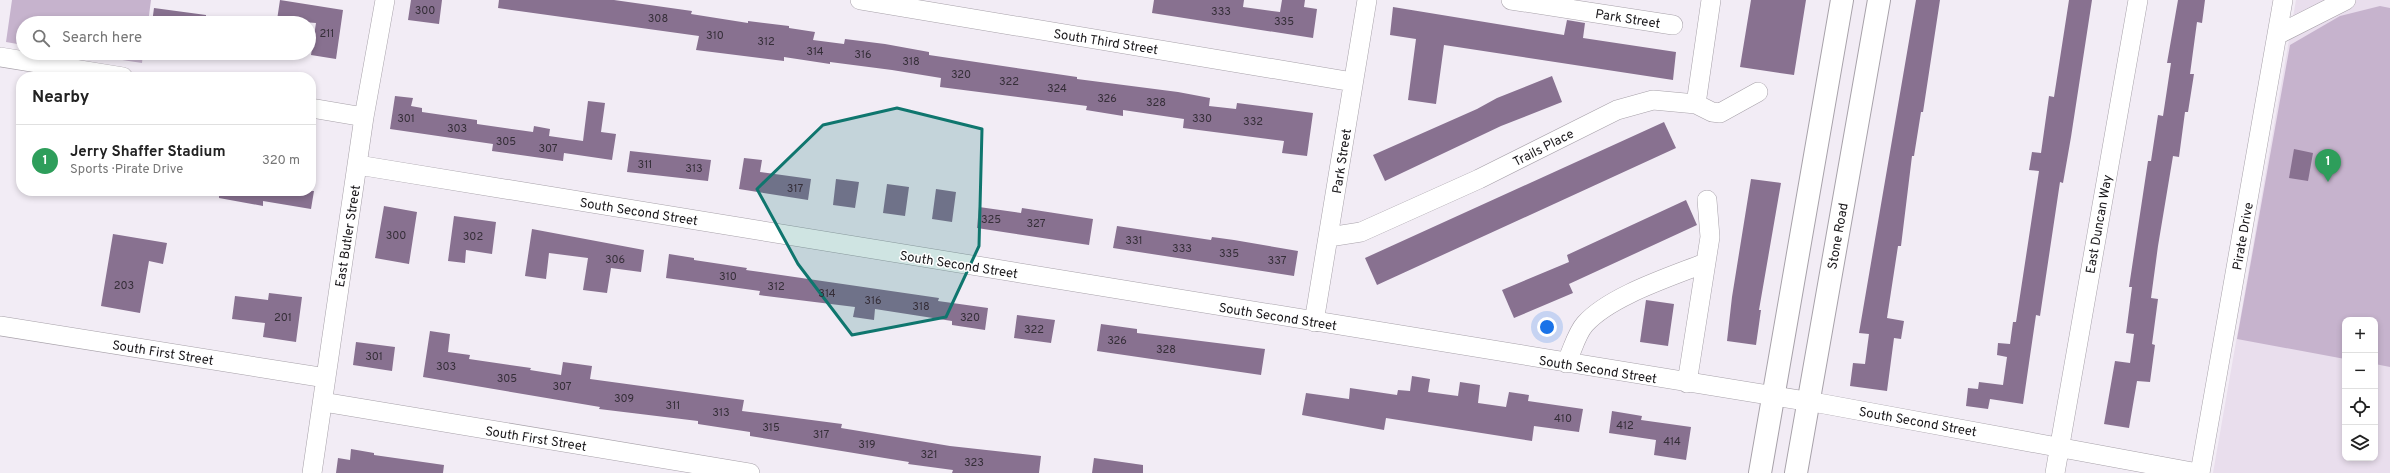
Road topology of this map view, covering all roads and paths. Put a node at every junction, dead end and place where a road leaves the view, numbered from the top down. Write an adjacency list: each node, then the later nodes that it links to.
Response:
1 (385, 0): 21 (street, East Butler Street)
2 (860, 0): 17 (street, South Third Street)
3 (1367, 0): 17 (street, Park Street)
4 (1511, 0): 11 (street, Park Street)
5 (1711, 0): 19 (street)
6 (1842, 0): 31 (main road)
7 (1879, 0): 33 (main road, Stone Road)
8 (2138, 0): 34 (street, East Duncan Way)
9 (2283, 0): 12 (street, Pirate Drive)
10 (2346, 0): 12 (street)
11 (1673, 25)
12 (2277, 34): 40 (street, Pirate Drive)
13 (0, 57): 14 (street)
14 (16, 60)
15 (18, 60): 16 (street)
16 (92, 72)
17 (1353, 82): 24 (street, Park Street)
18 (1758, 92): 19 (street, Trails Place)
19 (1696, 104): 24 (street, Trails Place)
20 (316, 109): 21 (street)
21 (364, 117): 22 (street, East Butler Street)
22 (358, 165): 26 (street, South Second Street); 29 (street, East Butler Street)
23 (1708, 200): 25 (street)
24 (1329, 237): 26 (street, Park Street)
25 (1705, 263): 28 (street); 30 (street)
26 (1314, 322): 28 (street, South Second Street)
27 (0, 326): 29 (street, South First Street)
28 (1566, 364): 30 (street, South Second Street)
29 (326, 378): 32 (street, East Butler Street)
30 (1687, 383): 31 (street, South Second Street)
31 (1774, 396): 33 (street, South Second Street); 37 (main road)
32 (322, 402): 35 (street, East Butler Street); 36 (street, South First Street)
33 (1808, 402): 34 (street, South Second Street); 38 (main road, Stone Road)
34 (2059, 447): 39 (street, East Duncan Way); 40 (street, South Second Street)
35 (312, 473)
36 (750, 473)
37 (1760, 473)
38 (1796, 473)
39 (2055, 473)
40 (2199, 473)

